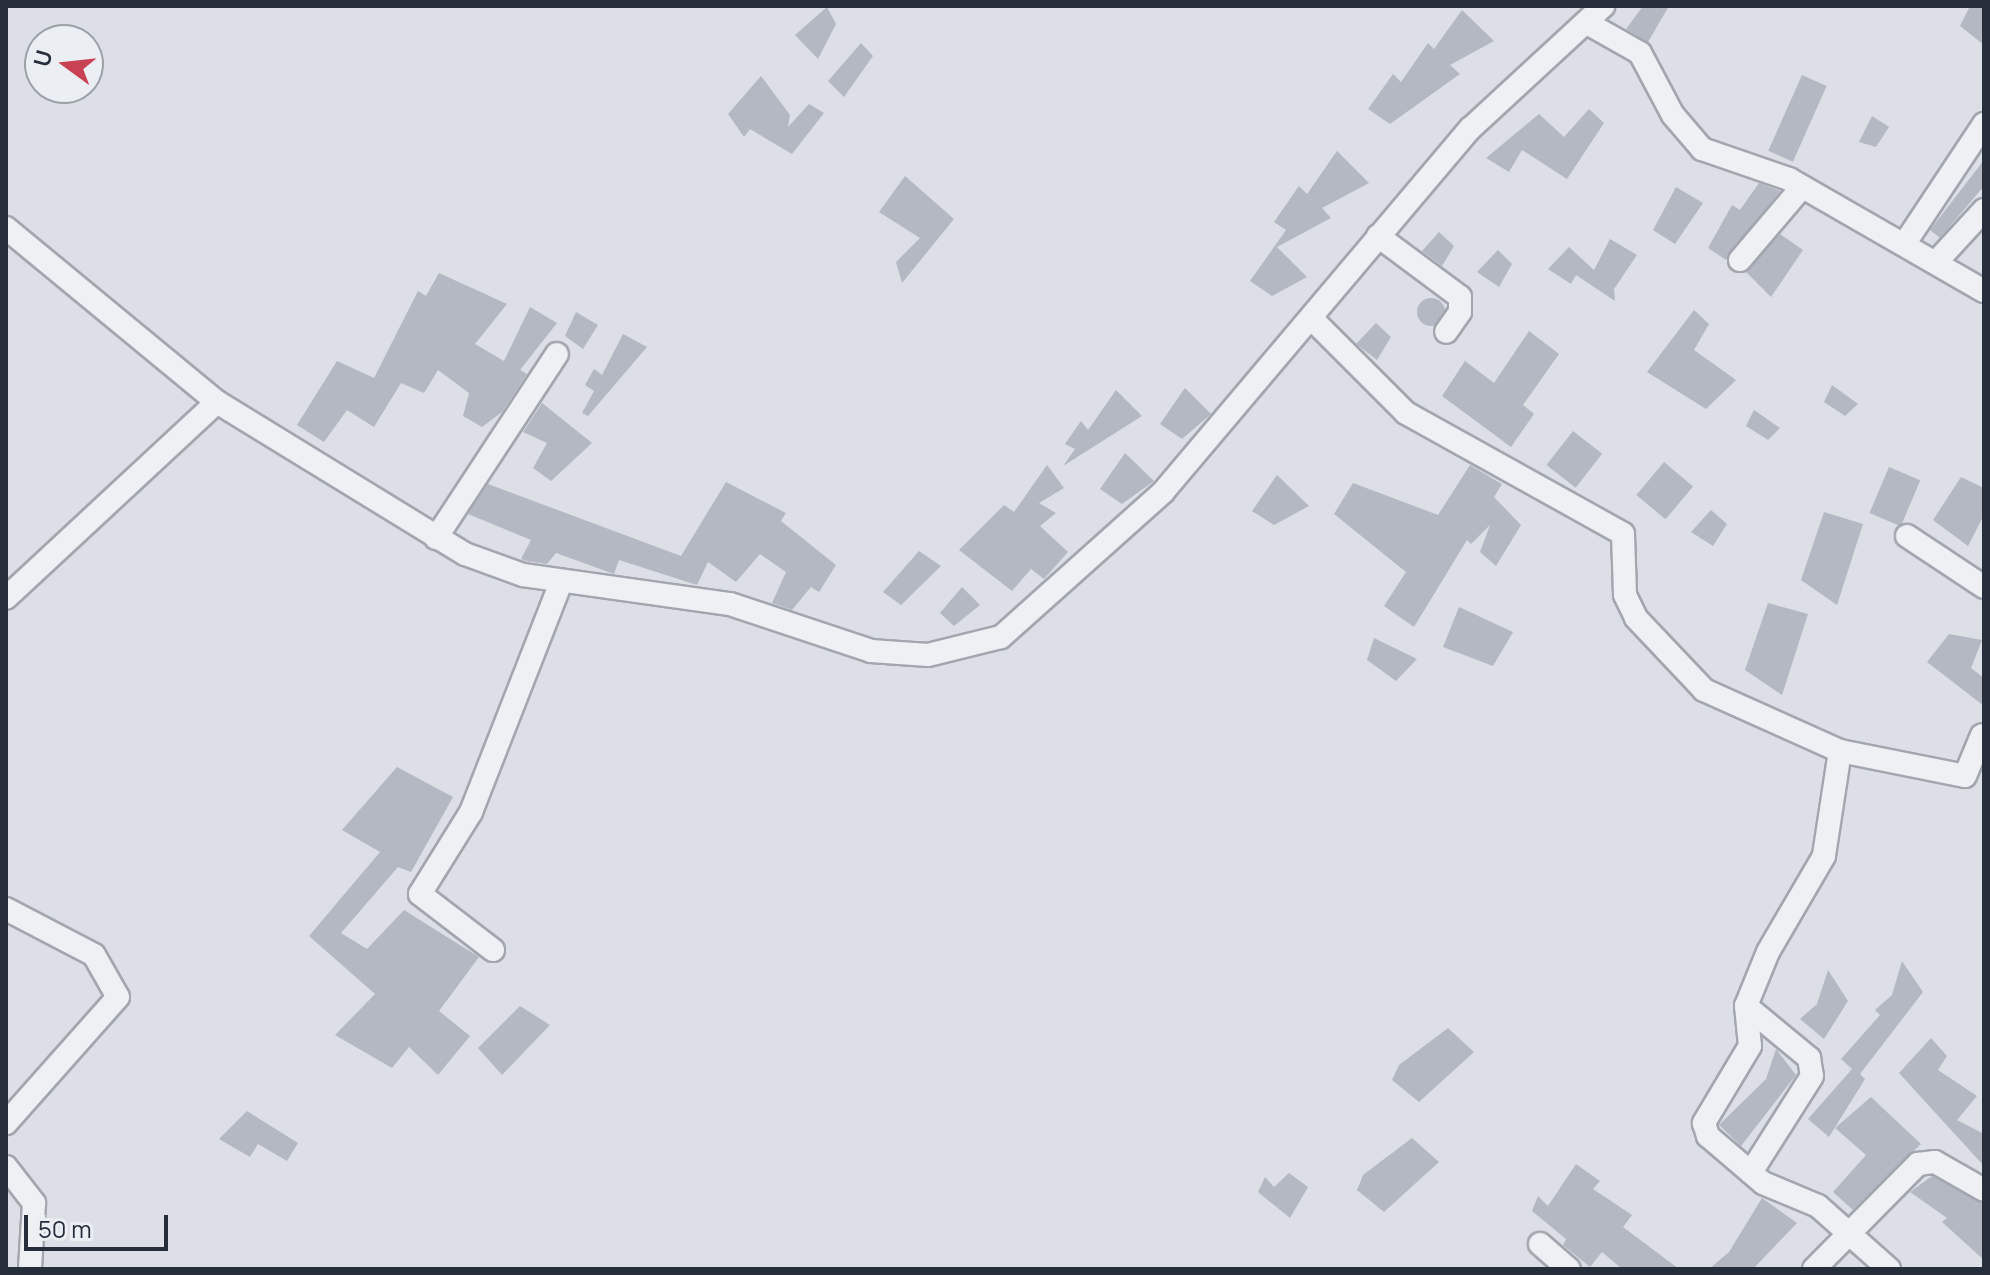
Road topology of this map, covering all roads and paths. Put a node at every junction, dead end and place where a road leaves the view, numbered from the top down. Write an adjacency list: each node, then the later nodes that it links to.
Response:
1 (1603, 6): 2 (street)
2 (1587, 23): 4 (street); 7 (street)
3 (1984, 124): 8 (street)
4 (1802, 187): 8 (street); 9 (street)
5 (1984, 210): 10 (street)
6 (6, 228): 15 (street)
7 (1378, 236): 12 (street); 13 (street)
8 (1905, 243): 10 (street)
9 (1740, 260)
10 (1938, 260): 11 (street)
11 (1984, 291)
12 (1311, 318): 18 (street); 22 (street)
13 (1446, 332)
14 (557, 354): 17 (street)
15 (217, 402): 17 (street); 20 (street)
16 (1907, 536): 19 (street)
17 (436, 538): 18 (street)
18 (561, 582): 24 (street)
19 (1984, 587)
20 (6, 598)
21 (1983, 732): 22 (street)
22 (1840, 751): 25 (street)
23 (6, 909): 26 (street)
24 (493, 950)
25 (1746, 1006): 28 (street); 28 (street)
26 (6, 1123)
27 (6, 1167): 32 (street)
28 (1751, 1172): 30 (street)
29 (1984, 1190): 30 (street)
30 (1849, 1229): 34 (street); 35 (street)
31 (1540, 1244): 33 (street)
32 (30, 1269)
33 (1569, 1269)
34 (1814, 1269)
35 (1889, 1269)

